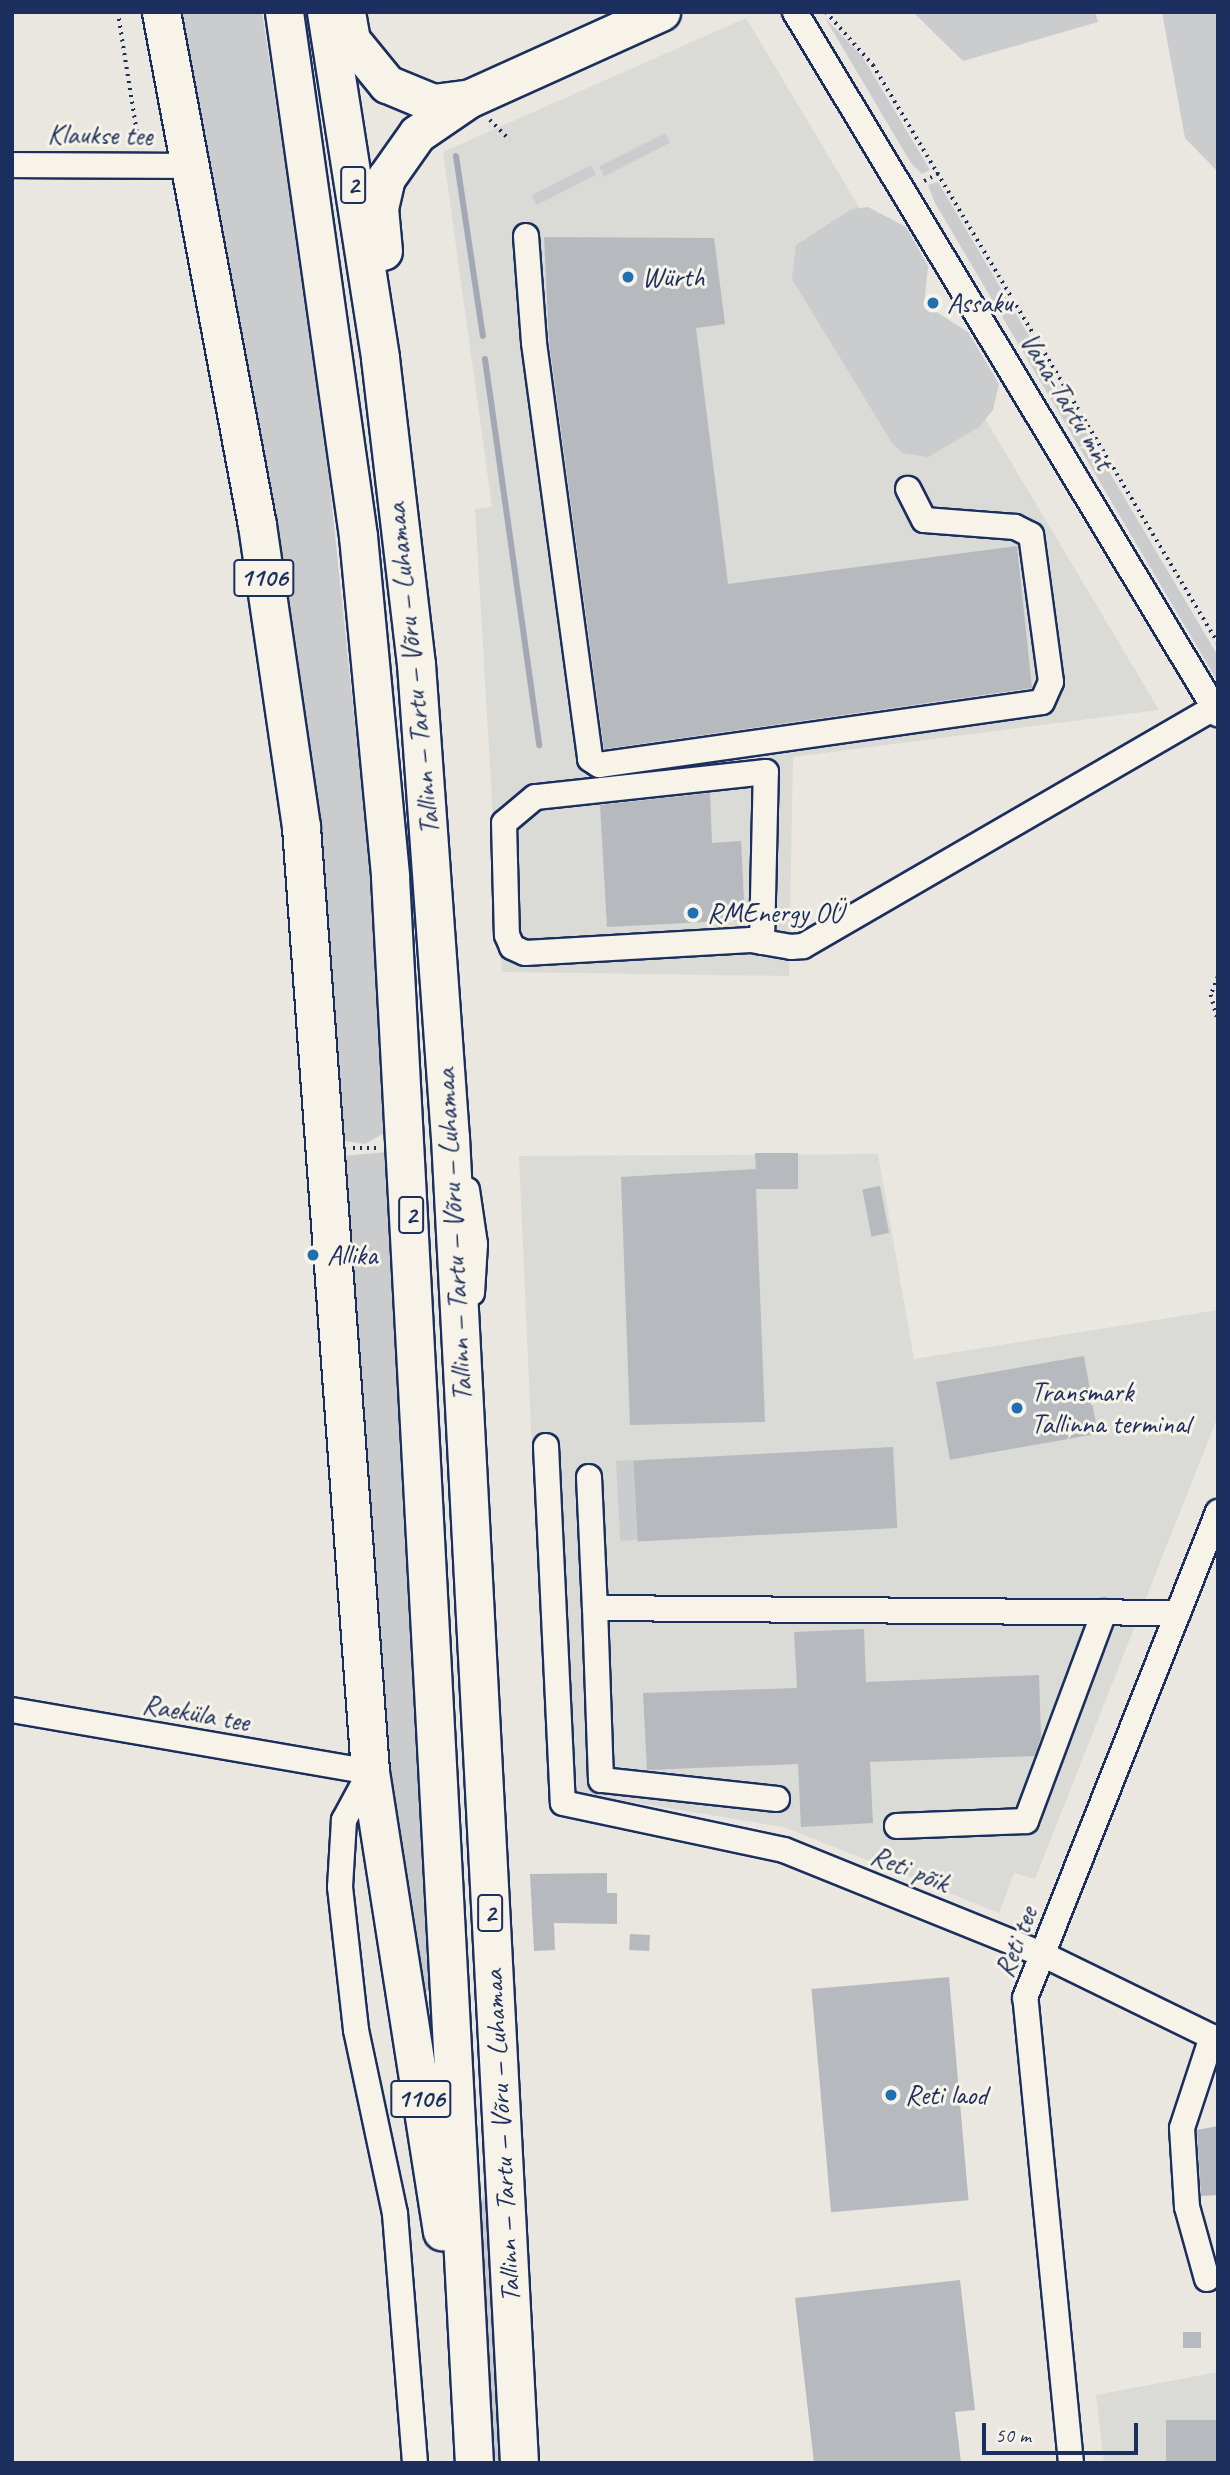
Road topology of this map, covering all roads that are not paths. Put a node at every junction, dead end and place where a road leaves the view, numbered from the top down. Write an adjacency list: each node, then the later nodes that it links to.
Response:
1 (161, 12): 10 (highway, 1106)
2 (284, 12): 32 (highway, Tallinn — Tartu — Võru — Luhamaa / 2)
3 (326, 12): 12 (highway, Tallinn — Tartu — Võru — Luhamaa / 2)
4 (346, 12): 8 (highway)
5 (661, 12): 8 (highway)
6 (795, 12): 7 (street, Vana-Tartu mnt)
7 (827, 65): 13 (street, Vana-Tartu mnt); 13 (street)
8 (468, 99): 12 (highway)
9 (12, 165): 10 (street, Klaukse tee)
10 (188, 166): 26 (highway, 1106)
11 (526, 236): 14 (street)
12 (380, 358): 35 (highway, Tallinn — Tartu — Võru — Luhamaa / 2)
13 (1034, 403): 15 (street, Vana-Tartu mnt)
14 (908, 489)
15 (1216, 711): 16 (street)
16 (762, 942): 16 (street)
17 (546, 1446): 23 (street)
18 (589, 1477): 20 (street)
19 (1218, 1512): 22 (street, Reti tee)
20 (595, 1608): 21 (street); 24 (street)
21 (1104, 1612): 22 (street); 28 (street)
22 (1178, 1613): 29 (street, Reti tee)
23 (555, 1645): 24 (street); 29 (street, Reti põik)
24 (596, 1646): 27 (street)
25 (12, 1710): 26 (street, Raeküla tee)
26 (370, 1772): 32 (highway, 1106); 33 (street)
27 (777, 1799)
28 (897, 1826)
29 (1042, 1954): 30 (street, Reti põik); 36 (street, Reti tee)
30 (1215, 2039): 31 (street)
31 (1207, 2279)
32 (472, 2424): 34 (highway, Tallinn — Tartu — Võru — Luhamaa / 2)
33 (415, 2463)
34 (474, 2463)
35 (519, 2463)
36 (1071, 2463)

